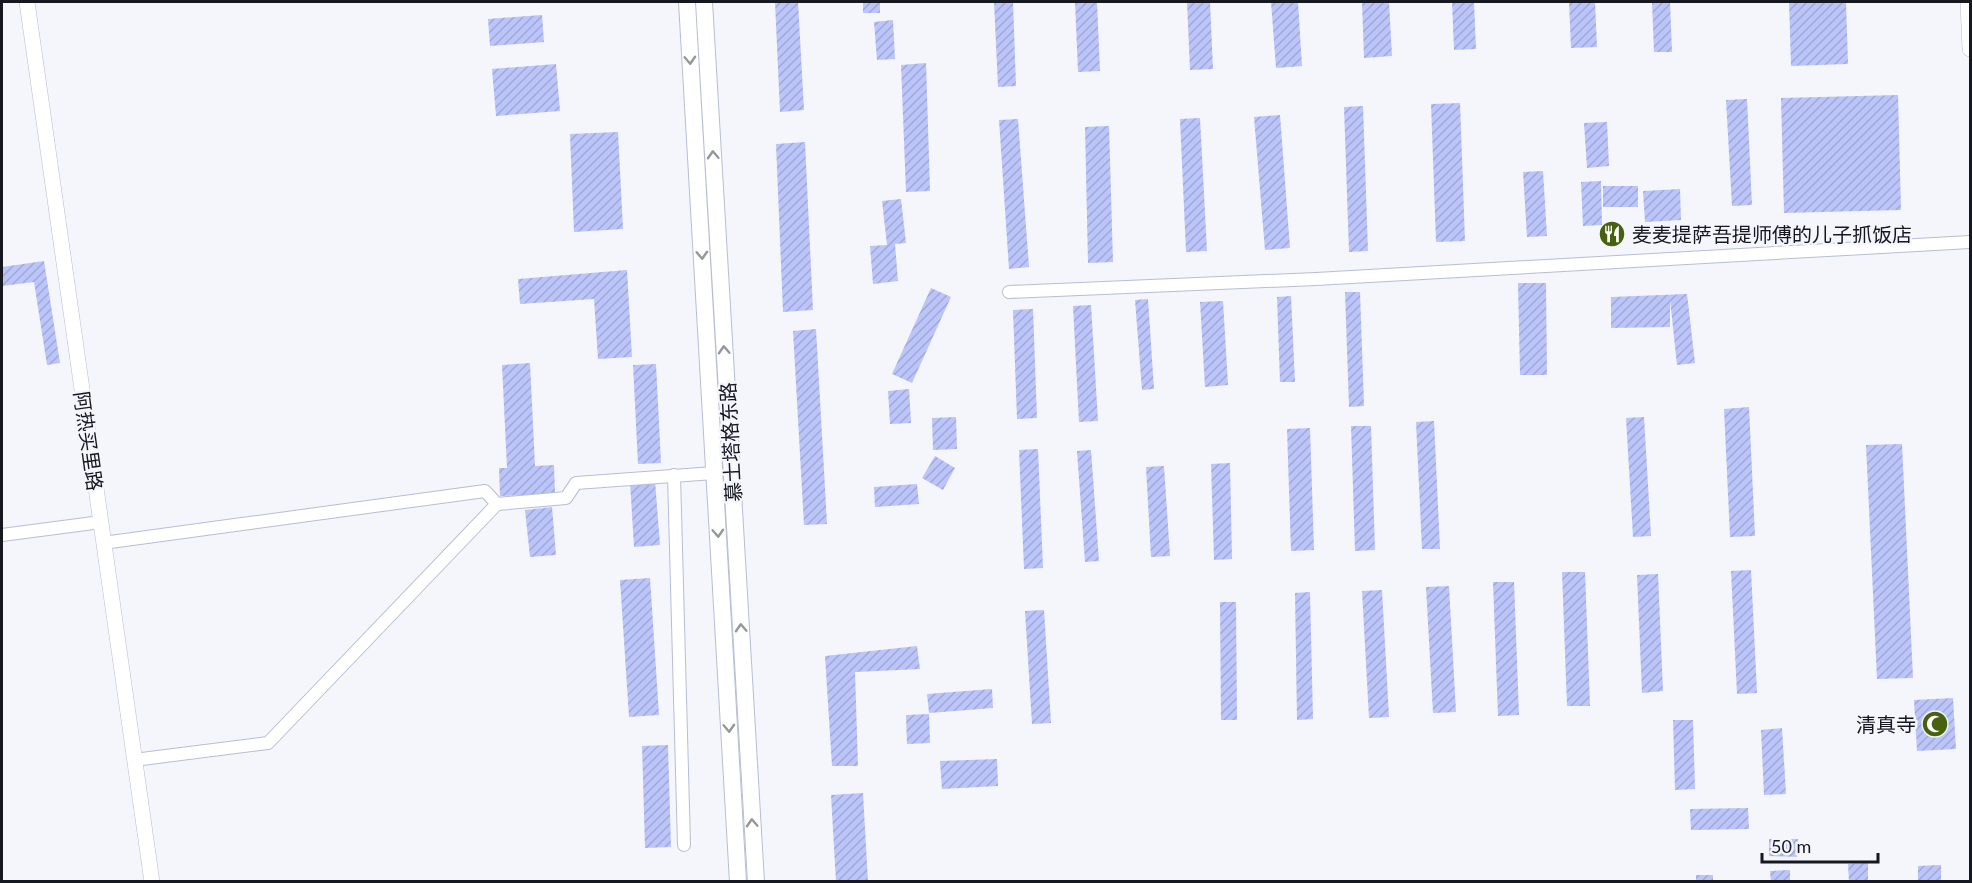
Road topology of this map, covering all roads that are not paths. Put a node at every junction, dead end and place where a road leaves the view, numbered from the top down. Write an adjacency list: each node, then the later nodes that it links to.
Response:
1 (27, 2): 11 (street, 阿热买里路)
2 (687, 2): 8 (main road, 慕士塔格东路, one-way to 8)
3 (704, 2): 18 (main road, 慕士塔格东路, one-way to 3)
4 (1968, 2): 5 (street)
5 (1971, 49)
6 (1971, 242): 7 (street)
7 (1009, 292)
8 (714, 473): 9 (street); 17 (main road, 慕士塔格东路, one-way to 17)
9 (674, 475): 10 (street); 15 (street)
10 (497, 504): 13 (street); 14 (street)
11 (101, 522): 12 (street); 13 (street, 阿热买里路)
12 (2, 535)
13 (104, 543): 14 (street, 阿热买里路)
14 (134, 760): 16 (street, 阿热买里路)
15 (684, 844)
16 (152, 882)
17 (738, 882)
18 (756, 882)

